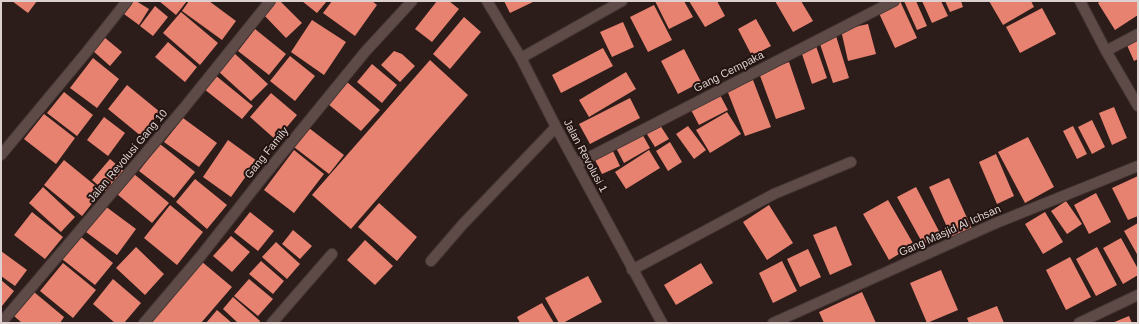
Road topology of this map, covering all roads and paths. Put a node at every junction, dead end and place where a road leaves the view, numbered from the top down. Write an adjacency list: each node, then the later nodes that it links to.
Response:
1 (127, 1): 13 (street)
2 (270, 1): 21 (street, Jalan Revolusi Gang 10)
3 (412, 1): 22 (street, Gang Family)
4 (487, 1): 10 (street, Jalan Revolusi 1)
5 (622, 1): 10 (street)
6 (894, 1): 15 (street, Gang Cempaka)
7 (1080, 1): 9 (street)
8 (1138, 34): 9 (street)
9 (1106, 51): 11 (street)
10 (520, 58): 12 (street, Jalan Revolusi 1)
11 (1138, 106)
12 (556, 127): 15 (street, Jalan Revolusi 1); 18 (street)
13 (1, 155)
14 (851, 162): 19 (street)
15 (576, 164): 19 (street, Jalan Revolusi 1)
16 (1138, 166): 25 (street, Gang Masjid Al Ichsan)
17 (332, 254): 23 (street)
18 (431, 261)
19 (632, 270): 24 (street, Jalan Revolusi 1)
20 (1138, 295): 26 (street)
21 (1, 323)
22 (144, 323)
23 (272, 323)
24 (662, 323)
25 (773, 323)
26 (1079, 323)

